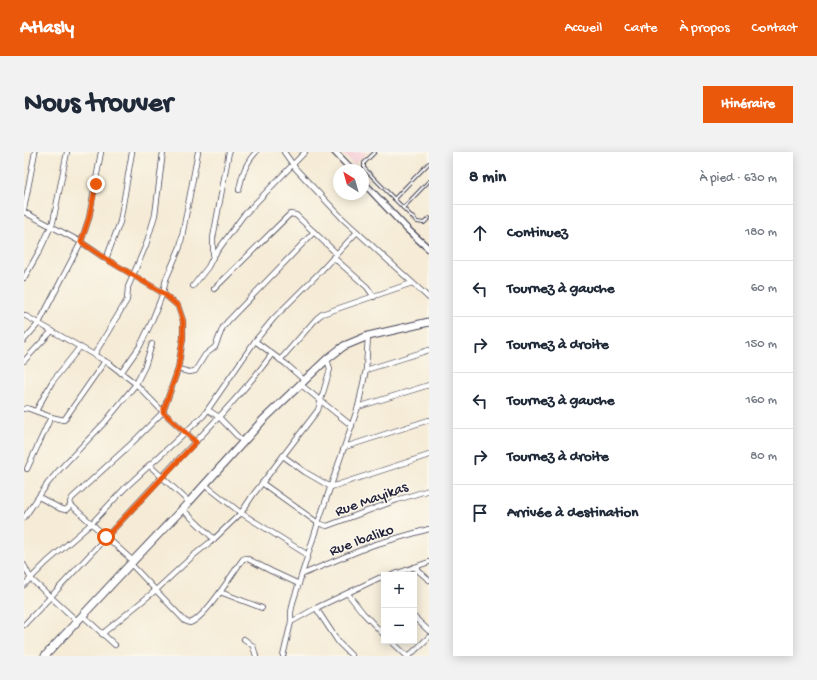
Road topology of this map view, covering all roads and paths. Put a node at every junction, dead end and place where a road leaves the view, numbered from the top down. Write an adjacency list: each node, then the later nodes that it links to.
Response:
1 (35, 152): 21 (street)
2 (67, 152): 23 (street)
3 (101, 152): 26 (street)
4 (132, 152): 30 (street)
5 (163, 152): 31 (street)
6 (198, 152): 36 (street)
7 (229, 152): 29 (street)
8 (256, 152): 18 (street)
9 (284, 152): 15 (street)
10 (305, 152): 15 (street)
11 (335, 152): 14 (street)
12 (375, 152): 19 (lane)
13 (429, 163): 19 (lane)
14 (346, 164)
15 (293, 165): 25 (street); 29 (street)
16 (429, 181): 20 (lane)
17 (369, 188): 27 (street)
18 (239, 190)
19 (394, 199): 20 (lane)
20 (403, 208): 22 (lane)
21 (24, 210): 23 (street)
22 (429, 218)
23 (52, 226): 26 (street); 32 (street)
24 (314, 232): 28 (street); 35 (street); 55 (street)
25 (357, 232): 28 (street); 33 (street)
26 (81, 242): 30 (street); 41 (street)
27 (429, 249)
28 (335, 255): 37 (street); 45 (street)
29 (213, 257): 34 (street)
30 (106, 259): 31 (street)
31 (134, 276): 36 (street); 50 (street)
32 (24, 278)
33 (412, 283): 37 (street); 38 (street)
34 (193, 286)
35 (214, 289)
36 (163, 293): 55 (street); 57 (street)
37 (374, 297): 52 (street)
38 (429, 298)
39 (24, 315): 41 (street)
40 (429, 322): 43 (main road)
41 (39, 324): 42 (street); 44 (street)
42 (52, 331): 47 (street); 53 (street)
43 (368, 336): 51 (main road); 56 (street)
44 (24, 340)
45 (255, 341): 49 (street); 64 (street)
46 (152, 344): 59 (street)
47 (80, 347): 50 (street); 65 (street)
48 (429, 350): 56 (street)
49 (272, 354): 52 (street); 68 (street)
50 (94, 355): 54 (street)
51 (326, 359): 58 (main road); 61 (street)
52 (280, 360): 58 (street)
53 (24, 361)
54 (105, 361): 57 (street); 67 (street)
55 (178, 369): 66 (street)
56 (366, 370): 62 (street)
57 (121, 373): 59 (street)
58 (302, 382): 61 (street); 73 (main road)
59 (136, 384): 66 (street); 84 (street)
60 (429, 385): 62 (street)
61 (322, 401): 70 (street); 76 (street)
62 (358, 407): 70 (street)
63 (24, 409): 65 (street)
64 (208, 410): 68 (street); 71 (street)
65 (36, 411): 67 (street)
66 (163, 412): 71 (street); 86 (street)
67 (51, 417): 78 (street)
68 (219, 418): 72 (street); 73 (street)
69 (429, 420): 74 (street)
70 (352, 426): 74 (street)
71 (185, 432): 72 (street); 77 (street)
72 (196, 442): 79 (street)
73 (242, 442): 81 (main road)
74 (345, 447): 82 (street)
75 (429, 455): 82 (street)
76 (283, 456): 80 (street); 82 (street)
77 (149, 465): 79 (street); 90 (street)
78 (27, 469)
79 (161, 477): 85 (street); 93 (street)
80 (262, 482): 88 (street); 91 (street, Rue Mayikas)
81 (204, 484): 85 (main road); 88 (street)
82 (331, 487): 91 (street)
83 (429, 490): 91 (street, Rue Mayikas)
84 (39, 497): 86 (street); 89 (street)
85 (189, 502): 87 (main road)
86 (71, 505): 90 (street)
87 (182, 509): 94 (street); 96 (main road)
88 (241, 513): 94 (street); 95 (street)
89 (24, 518)
90 (92, 523): 93 (street); 102 (street)
91 (318, 523): 95 (street)
92 (429, 529): 101 (street, Rue Ibaliko)
93 (106, 537): 96 (street); 110 (street)
94 (214, 539): 107 (street)
95 (308, 555): 101 (street)
96 (132, 562): 107 (street); 113 (main road)
97 (429, 562): 99 (street)
98 (24, 565): 102 (street)
99 (414, 567): 100 (street); 104 (street)
100 (400, 572)
101 (303, 574): 105 (street)
102 (32, 578): 106 (street); 110 (street)
103 (381, 578): 109 (street)
104 (429, 580)
105 (299, 584): 108 (street); 115 (street)
106 (24, 585)
107 (156, 590): 108 (street); 119 (street)
108 (220, 592): 111 (street)
109 (348, 594): 112 (street); 118 (street)
110 (50, 597): 113 (street); 116 (street)
111 (262, 608)
112 (316, 608): 115 (street); 127 (street)
113 (80, 618): 119 (street); 124 (main road)
114 (417, 620): 117 (street)
115 (291, 622): 126 (street)
116 (24, 625)
117 (429, 631)
118 (381, 632)
119 (102, 634): 123 (street)
120 (429, 637): 128 (street)
121 (244, 639): 125 (street)
122 (394, 644): 128 (street)
123 (115, 645)
124 (45, 656)
125 (256, 656)
126 (283, 656)
127 (352, 656)
128 (408, 656)

